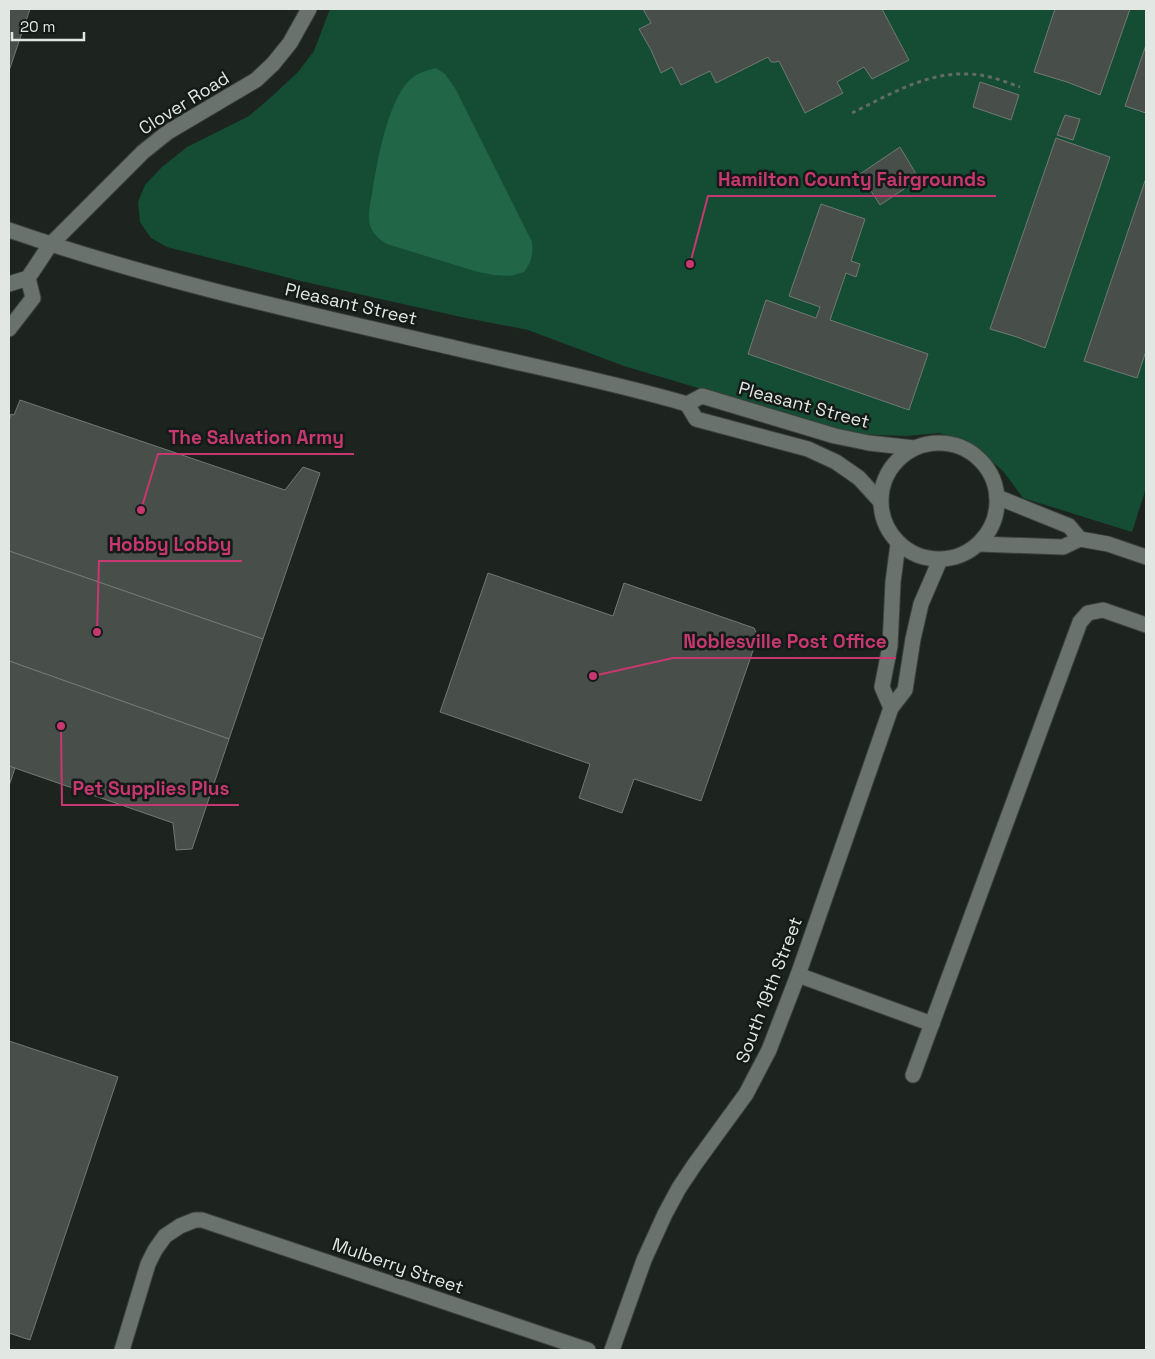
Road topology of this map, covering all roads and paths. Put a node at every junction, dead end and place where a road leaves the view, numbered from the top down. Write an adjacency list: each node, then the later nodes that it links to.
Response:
1 (309, 9): 5 (street, Clover Road)
2 (1020, 87): 3 (path)
3 (852, 113)
4 (9, 230): 5 (street, Pleasant Street)
5 (50, 244): 6 (street, Clover Road); 9 (street, Pleasant Street)
6 (28, 278): 7 (street); 8 (street)
7 (9, 284)
8 (9, 329)
9 (687, 404): 10 (street, Pleasant Street); 12 (street, Pleasant Street)
10 (914, 448): 11 (street); 12 (street)
11 (997, 497): 13 (street); 15 (street)
12 (880, 501): 14 (street)
13 (1080, 539): 15 (street); 16 (street)
14 (898, 544): 17 (street); 19 (street)
15 (979, 544): 17 (street)
16 (1146, 557)
17 (940, 560): 19 (street, South 19th Street)
18 (1146, 625): 21 (street)
19 (891, 708): 20 (street, South 19th Street)
20 (798, 975): 21 (street); 25 (street, South 19th Street)
21 (932, 1024): 22 (street)
22 (913, 1075)
23 (122, 1350): 24 (street, Mulberry Street)
24 (588, 1350)
25 (612, 1350)

